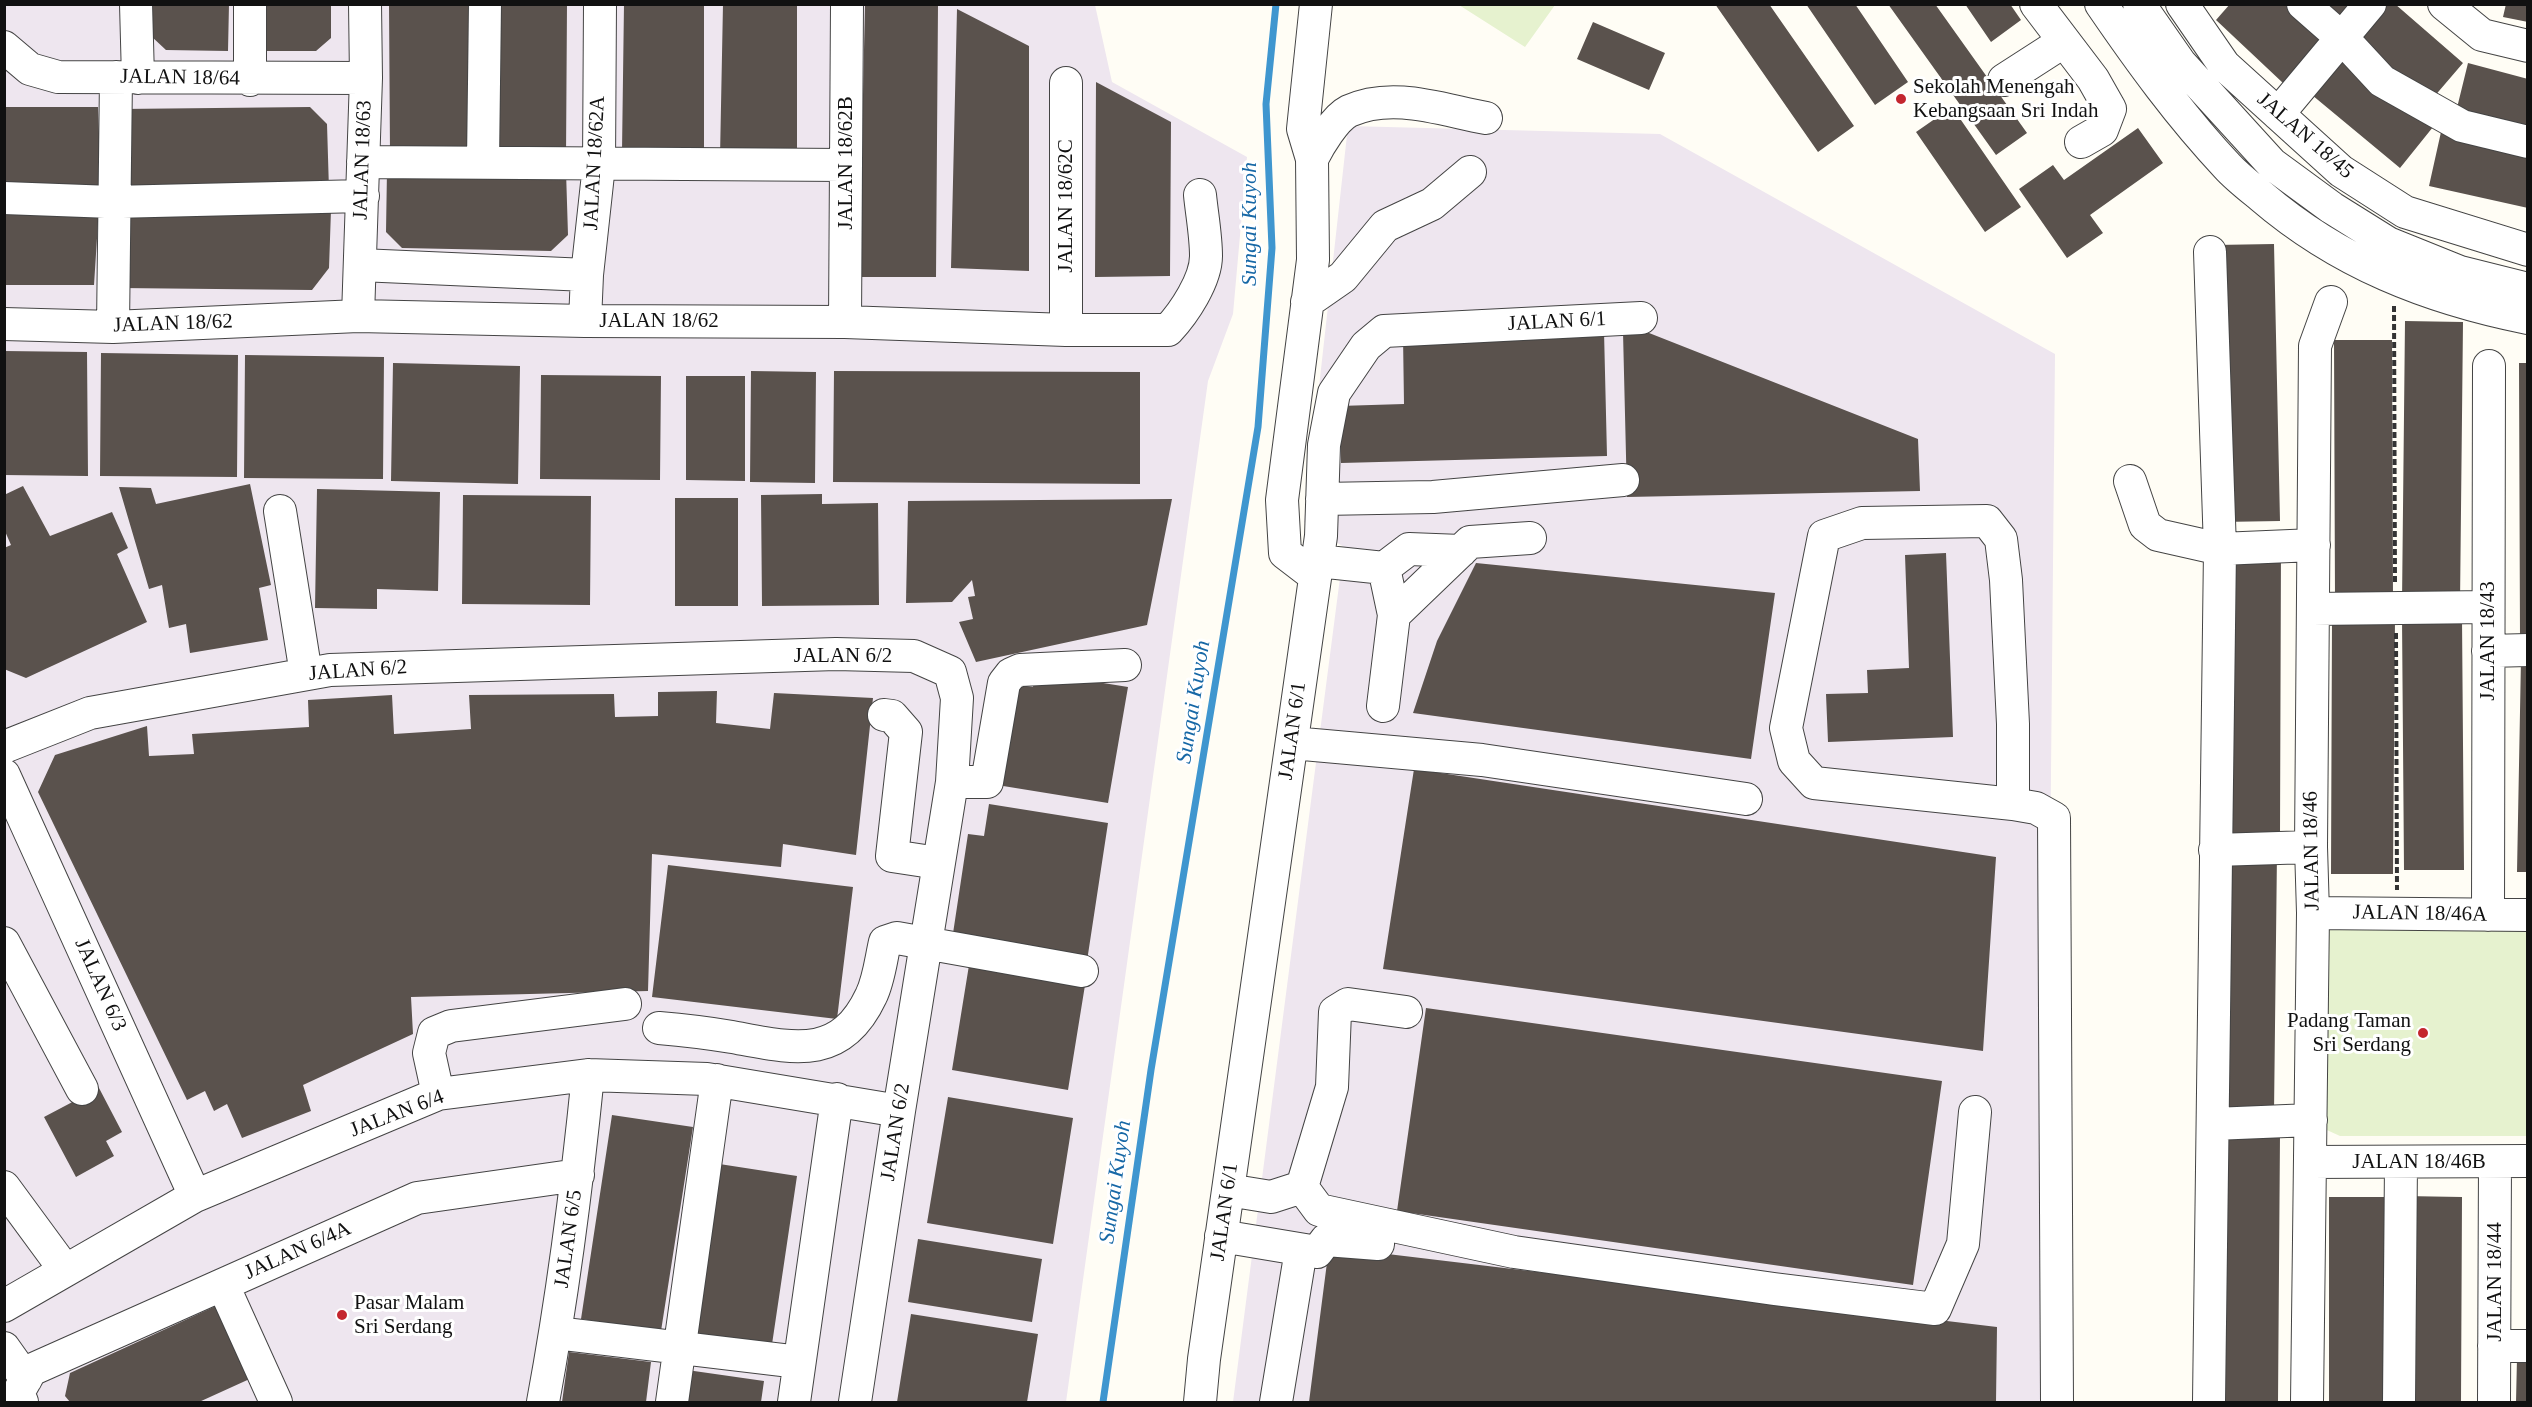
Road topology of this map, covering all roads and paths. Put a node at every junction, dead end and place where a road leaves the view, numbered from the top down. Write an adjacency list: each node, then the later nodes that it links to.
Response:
1 (136, 4): 19 (street)
2 (250, 4): 21 (street)
3 (365, 4): 20 (street, JALAN 18/63)
4 (485, 4): 30 (street)
5 (600, 4): 31 (street, JALAN 18/62A)
6 (847, 4): 32 (street, JALAN 18/62B)
7 (1316, 4): 28 (street)
8 (2036, 4): 16 (street)
9 (2101, 4): 47 (street)
10 (2139, 4): 42 (street)
11 (2182, 4): 24 (street, JALAN 18/45)
12 (2303, 4): 15 (street)
13 (2370, 4): 15 (street)
14 (2444, 4): 17 (street)
15 (2342, 38): 24 (street); 27 (street)
16 (2063, 42): 22 (street); 26 (street)
17 (2528, 46)
18 (4, 47): 19 (street, JALAN 18/64)
19 (127, 78): 21 (street, JALAN 18/64); 37 (street)
20 (366, 78): 21 (street, JALAN 18/64); 29 (street, JALAN 18/63)
21 (250, 80)
22 (2004, 80)
23 (1066, 83): 52 (street, JALAN 18/62C)
24 (2278, 114): 38 (street, JALAN 18/45)
25 (1486, 118): 28 (street)
26 (2081, 142)
27 (2528, 142)
28 (1312, 159): 43 (street)
29 (363, 162): 30 (street); 35 (street, JALAN 18/63)
30 (483, 162): 31 (street)
31 (599, 165): 32 (street); 41 (street, JALAN 18/62A)
32 (846, 165): 49 (street, JALAN 18/62B)
33 (1470, 172): 43 (street)
34 (1200, 195): 52 (street, JALAN 18/62)
35 (363, 196): 37 (street); 40 (street, JALAN 18/63)
36 (4, 198): 37 (street)
37 (112, 202): 51 (street)
38 (2528, 250)
39 (2210, 252): 60 (street)
40 (360, 265): 41 (street); 45 (street, JALAN 18/63)
41 (587, 275): 48 (street, JALAN 18/62A)
42 (2528, 289)
43 (1307, 302): 62 (street)
44 (2331, 302): 59 (street, JALAN 18/46)
45 (358, 316): 48 (street, JALAN 18/62); 51 (street, JALAN 18/62)
46 (1641, 318): 56 (street, JALAN 6/1)
47 (2528, 318)
48 (585, 321): 49 (street, JALAN 18/62)
49 (845, 321): 52 (street, JALAN 18/62)
50 (4, 324): 51 (street, JALAN 18/62)
51 (112, 327)
52 (1066, 330)
53 (2488, 366): 64 (street, JALAN 18/43)
54 (1623, 480): 56 (street)
55 (2130, 481): 60 (street)
56 (1322, 499): 62 (street, JALAN 6/1)
57 (280, 511): 70 (street)
58 (1530, 538): 61 (street)
59 (2314, 545): 60 (street); 65 (street, JALAN 18/46)
60 (2220, 549): 81 (street)
61 (1461, 551): 63 (street); 66 (street)
62 (1317, 568): 63 (street); 73 (street, JALAN 6/1)
63 (1384, 568): 66 (street)
64 (2488, 607): 65 (street); 68 (street, JALAN 18/43)
65 (2313, 609): 80 (street, JALAN 18/46)
66 (1394, 615): 71 (street)
67 (2528, 650): 68 (street)
68 (2488, 651): 84 (street, JALAN 18/43)
69 (1125, 665): 76 (street)
70 (306, 674): 74 (street, JALAN 6/2); 76 (street, JALAN 6/2)
71 (1383, 706)
72 (884, 716): 82 (street)
73 (1292, 743): 77 (street); 108 (street, JALAN 6/1)
74 (4, 747)
75 (4, 775): 79 (street, JALAN 6/3)
76 (952, 782): 82 (street, JALAN 6/2)
77 (1746, 799)
78 (2013, 804): 78 (street); 130 (street)
79 (13, 817): 109 (street, JALAN 6/3)
80 (2311, 847): 81 (street); 83 (street, JALAN 18/46)
81 (2215, 850): 100 (street)
82 (938, 863): 87 (street, JALAN 6/2)
83 (2313, 913): 84 (street, JALAN 18/46A); 99 (street, JALAN 18/46)
84 (2488, 915): 85 (street, JALAN 18/46A)
85 (2528, 915)
86 (4, 943): 94 (street)
87 (927, 944): 88 (street); 91 (street); 97 (street, JALAN 6/2)
88 (1082, 971)
89 (625, 1004): 95 (street)
90 (1406, 1012): 107 (street)
91 (659, 1028)
92 (588, 1075): 93 (street, JALAN 6/4); 95 (street, JALAN 6/4); 105 (street, JALAN 6/5)
93 (717, 1080): 96 (street, JALAN 6/4); 120 (street)
94 (82, 1089)
95 (438, 1094): 109 (street, JALAN 6/4)
96 (837, 1099): 97 (street, JALAN 6/4); 121 (street)
97 (898, 1111): 127 (street, JALAN 6/2)
98 (1975, 1112): 107 (street)
99 (2311, 1120): 100 (street); 102 (street, JALAN 18/46)
100 (2213, 1124): 131 (street)
101 (2528, 1161): 104 (street, JALAN 18/46B)
102 (2310, 1162): 103 (street, JALAN 18/46B); 132 (street, JALAN 18/46)
103 (2401, 1162): 104 (street, JALAN 18/46B); 133 (street)
104 (2495, 1162): 117 (street, JALAN 18/44)
105 (578, 1175): 114 (street, JALAN 6/4A); 116 (street, JALAN 6/5)
106 (4, 1187): 113 (street)
107 (1302, 1187): 108 (street)
108 (1228, 1190): 110 (street, JALAN 6/1)
109 (195, 1196): 113 (street, JALAN 6/4)
110 (1221, 1236): 112 (street); 128 (street, JALAN 6/1)
111 (1378, 1244): 112 (street)
112 (1300, 1250): 129 (street)
113 (65, 1270): 115 (street, JALAN 6/4)
114 (223, 1285): 122 (street, JALAN 6/4A); 123 (street)
115 (4, 1306)
116 (556, 1333): 120 (street); 124 (street, JALAN 6/5)
117 (2494, 1346): 118 (street); 134 (street, JALAN 18/44)
118 (2528, 1346)
119 (4, 1348): 122 (street)
120 (681, 1349): 121 (street); 125 (street)
121 (799, 1362): 126 (street)
122 (26, 1384)
123 (265, 1399)
124 (543, 1402)
125 (672, 1402)
126 (794, 1402)
127 (855, 1402)
128 (1200, 1402)
129 (1276, 1402)
130 (2056, 1402)
131 (2209, 1402)
132 (2307, 1402)
133 (2399, 1402)
134 (2494, 1402)

